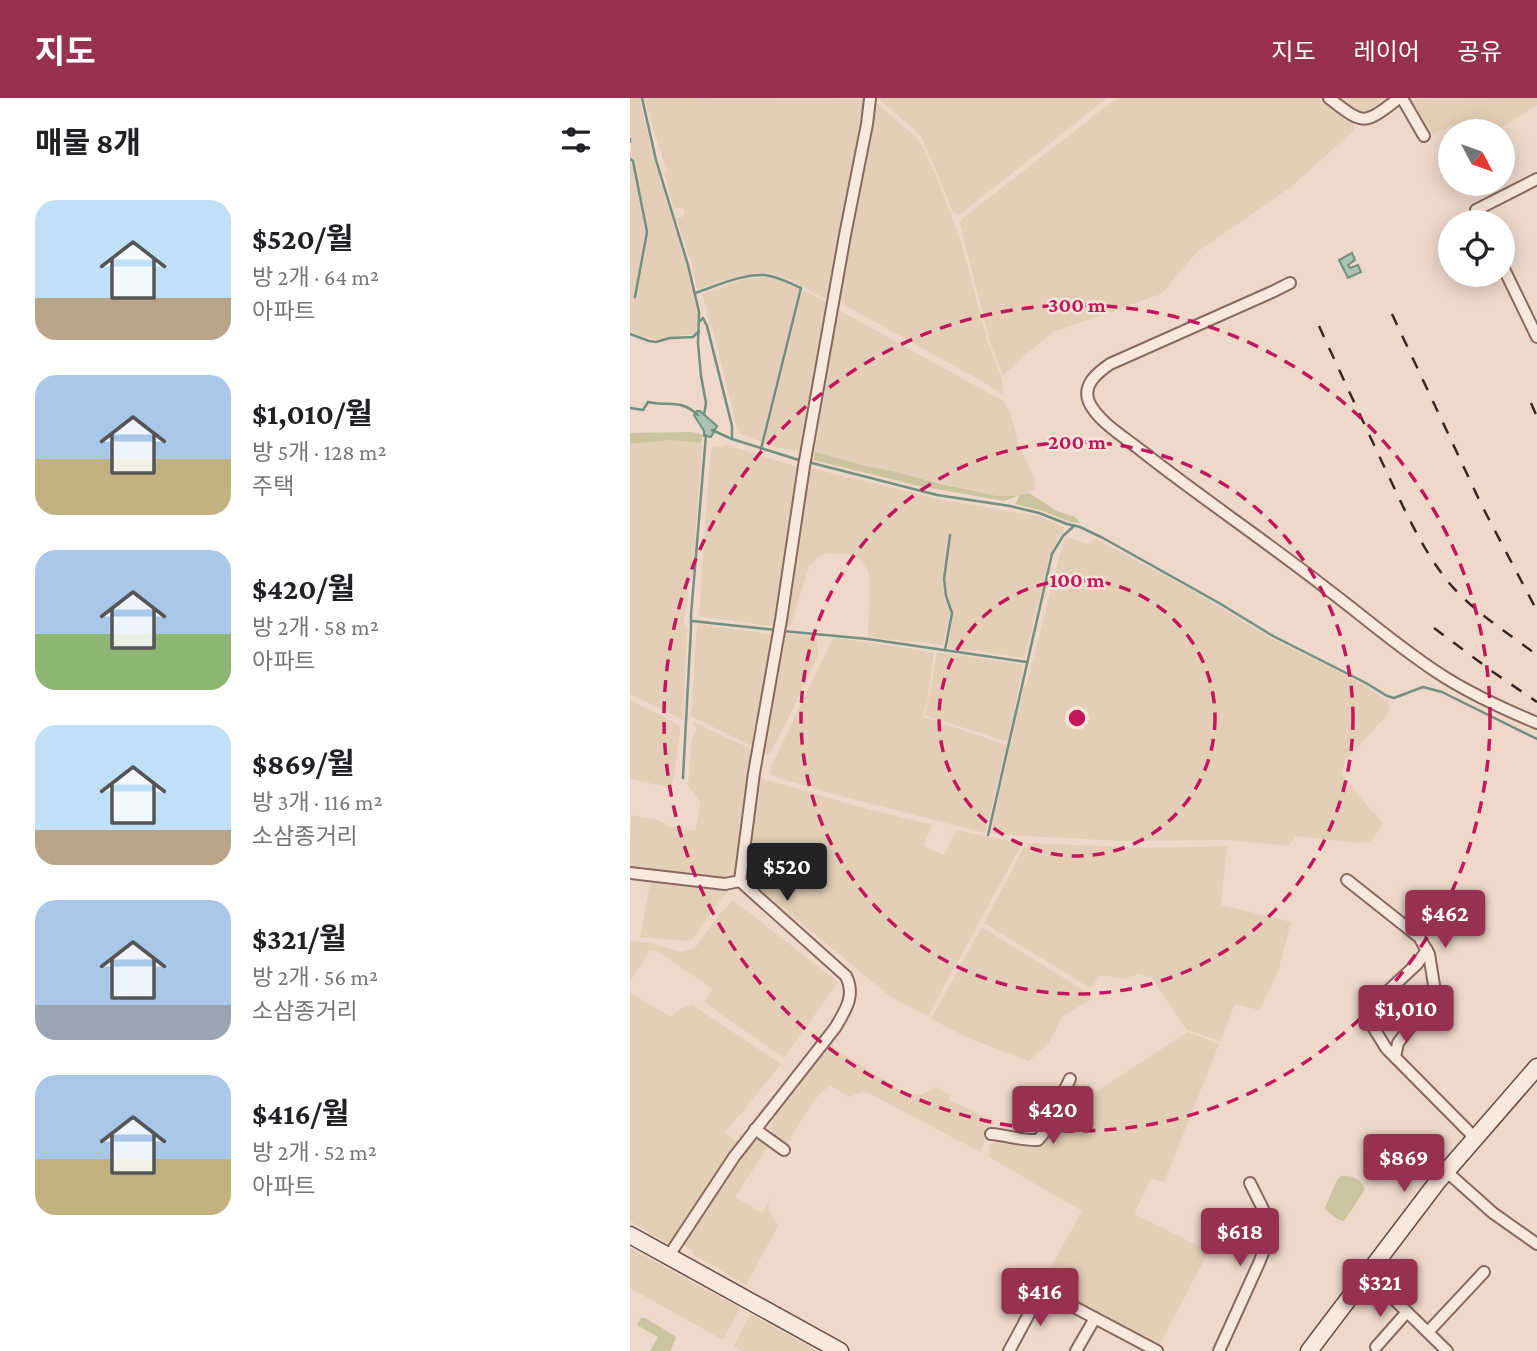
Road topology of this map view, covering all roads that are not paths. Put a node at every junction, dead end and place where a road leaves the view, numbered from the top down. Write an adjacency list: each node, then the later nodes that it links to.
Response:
1 (870, 98): 13 (street)
2 (1329, 98): 3 (street)
3 (1400, 98): 4 (street)
4 (1424, 136)
5 (1537, 179): 6 (street)
6 (1476, 210)
7 (1290, 283): 10 (street)
8 (1513, 287): 9 (street)
9 (1537, 337)
10 (1537, 723)
11 (630, 873): 13 (street)
12 (1347, 880): 14 (street)
13 (740, 881): 18 (street)
14 (1427, 950): 15 (street); 15 (street)
15 (1395, 1057): 20 (street)
16 (1537, 1067): 20 (street)
17 (1070, 1079): 19 (street)
18 (755, 1129): 21 (street); 26 (street)
19 (991, 1134)
20 (1475, 1138): 22 (street)
21 (784, 1150)
22 (1446, 1171): 25 (street); 28 (street)
23 (1250, 1182): 38 (street)
24 (630, 1235): 26 (street)
25 (1537, 1244)
26 (668, 1257): 34 (street)
27 (1484, 1272): 31 (street)
28 (1367, 1273): 29 (street); 39 (street)
29 (1407, 1312): 31 (street); 32 (street)
30 (1095, 1318): 33 (street); 35 (street); 36 (street)
31 (1428, 1332): 40 (street)
32 (1376, 1347)
33 (1144, 1348): 37 (street)
34 (840, 1351)
35 (1009, 1351)
36 (1076, 1351)
37 (1157, 1351)
38 (1219, 1351)
39 (1309, 1351)
40 (1447, 1351)

